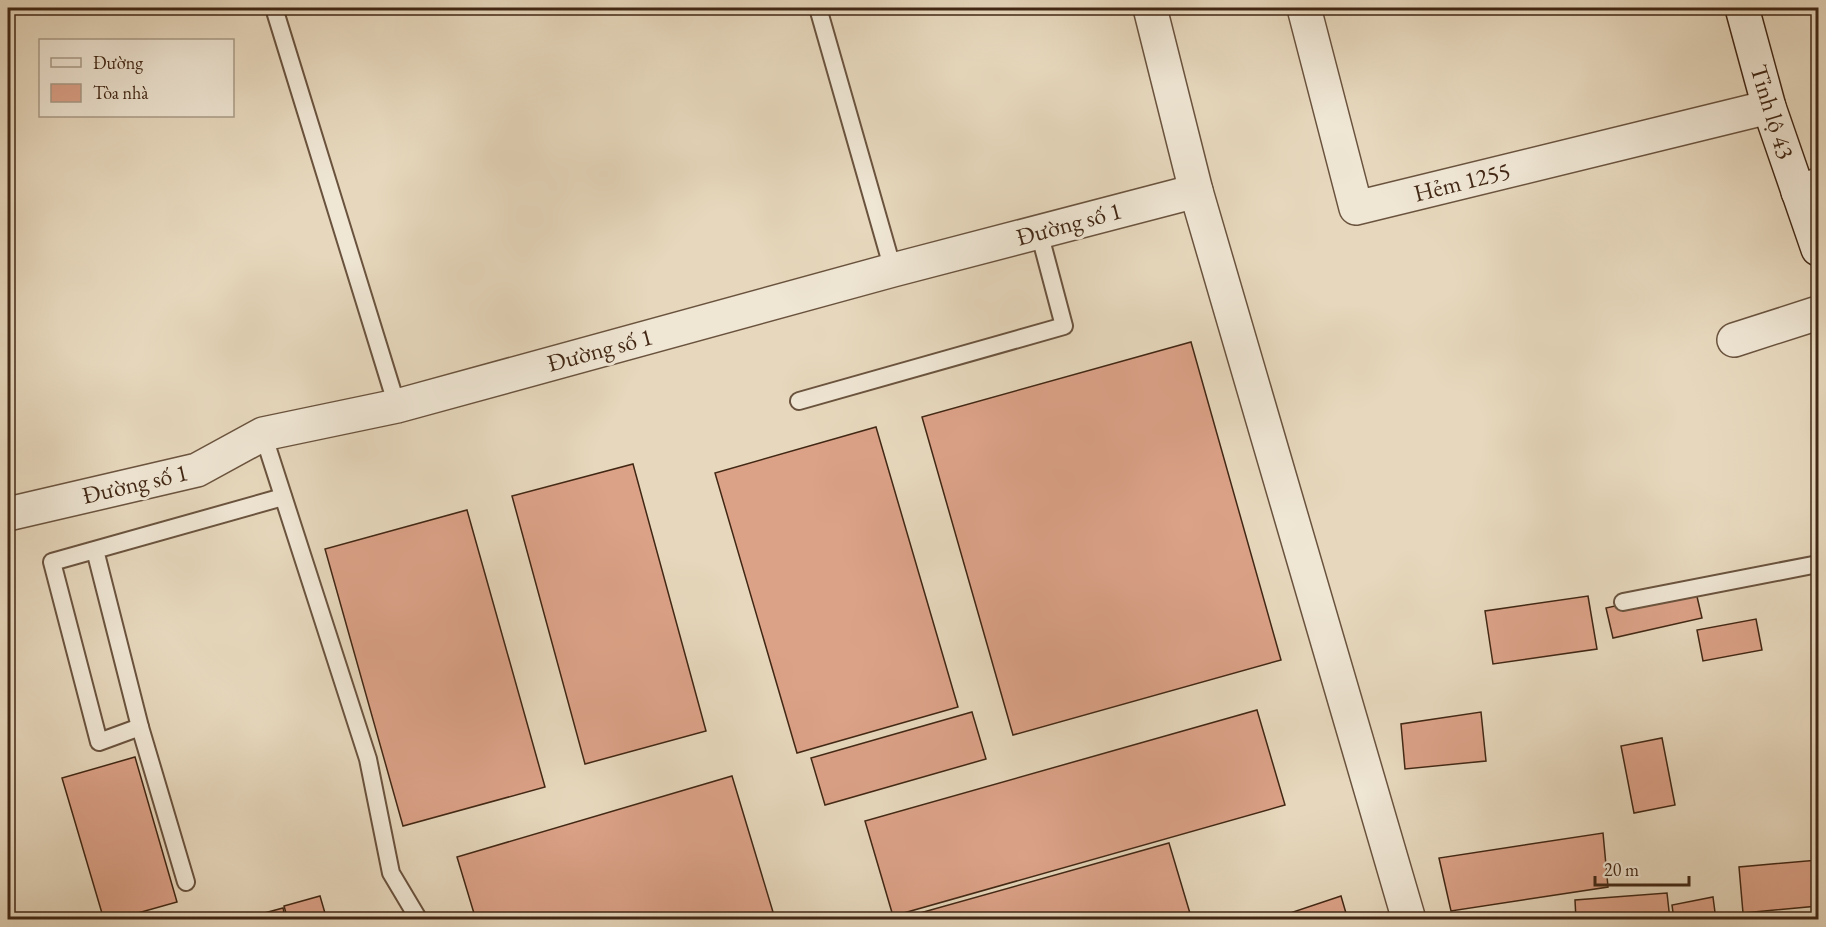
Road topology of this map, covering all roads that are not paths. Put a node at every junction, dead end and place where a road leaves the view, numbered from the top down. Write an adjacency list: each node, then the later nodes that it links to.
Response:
1 (274, 8): 15 (lane)
2 (818, 8): 11 (lane)
3 (1150, 8): 8 (street)
4 (1304, 8): 6 (street, Hẻm 1255)
5 (1742, 8): 6 (street, Tỉnh lộ 43)
6 (1769, 107): 7 (street, Tỉnh lộ 43)
7 (1808, 188): 10 (street, Tỉnh lộ 43)
8 (1196, 191): 9 (street, Đường số 1); 25 (street)
9 (1039, 232): 11 (street, Đường số 1); 14 (lane)
10 (1818, 249)
11 (893, 270): 15 (street, Đường số 1)
12 (1818, 313): 13 (street)
13 (1734, 340)
14 (799, 401)
15 (397, 406): 16 (street, Đường số 1)
16 (263, 434): 17 (lane); 18 (street, Đường số 1)
17 (283, 497): 19 (lane); 24 (lane)
18 (8, 514)
19 (95, 550): 22 (lane); 22 (lane)
20 (1818, 564): 21 (lane)
21 (1623, 602)
22 (140, 727): 23 (lane)
23 (186, 882)
24 (419, 920)
25 (1409, 920)

